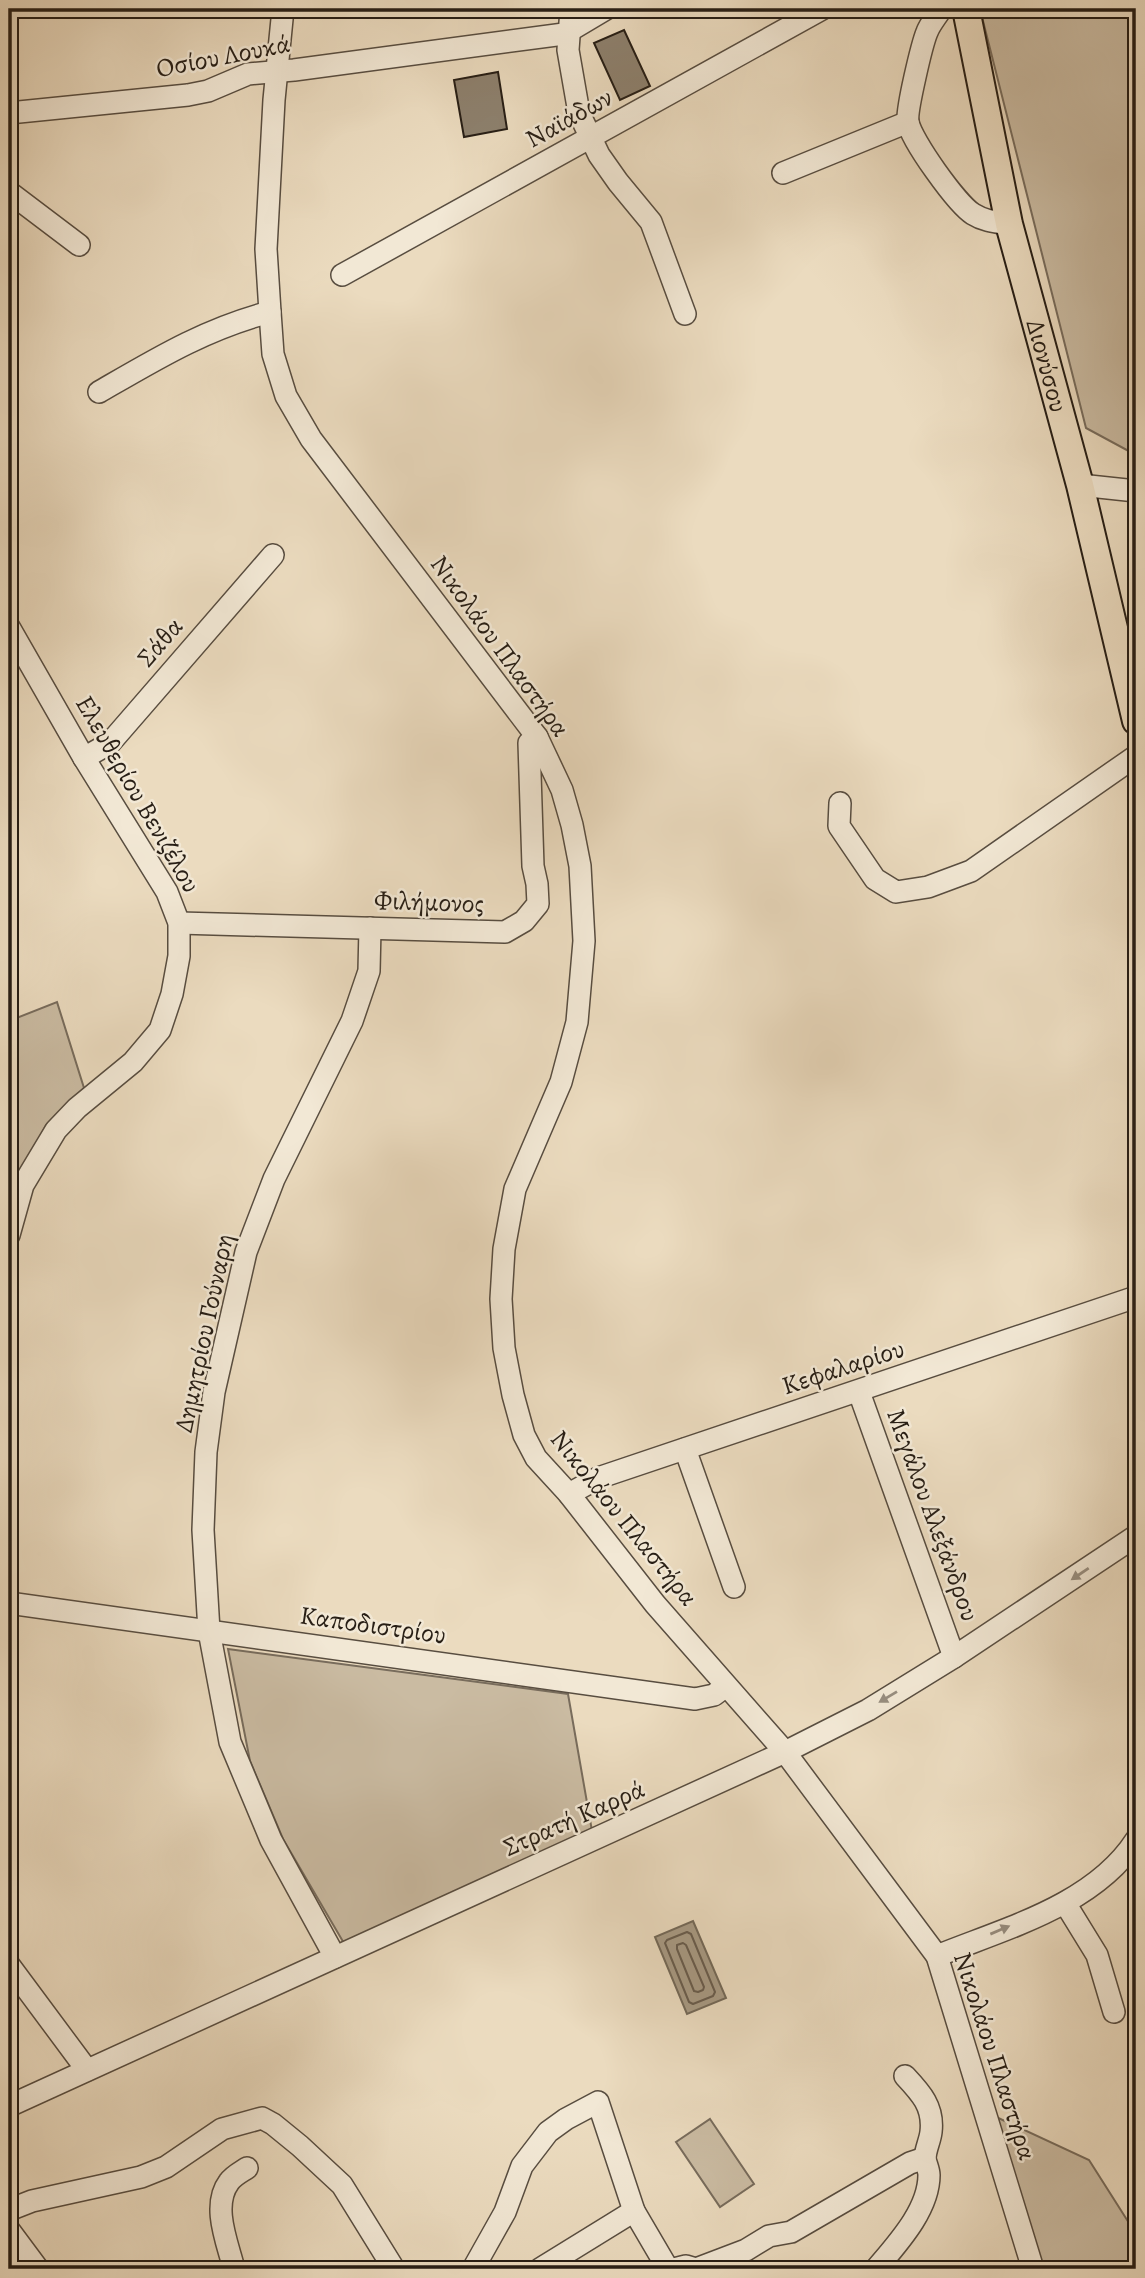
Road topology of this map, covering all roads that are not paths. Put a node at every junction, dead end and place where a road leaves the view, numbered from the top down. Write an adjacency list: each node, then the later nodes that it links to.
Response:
1 (283, 9): 8 (street, Νικολάου Πλαστήρα)
2 (571, 9): 7 (street)
3 (606, 9): 7 (street, Οσίου Λουκά)
4 (822, 9): 11 (street, Ναϊάδων)
5 (941, 9): 10 (street)
6 (966, 9): 14 (main road, Διονύσου)
7 (569, 33): 8 (street, Οσίου Λουκά); 11 (street)
8 (278, 72): 9 (street, Οσίου Λουκά); 17 (street, Νικολάου Πλαστήρα)
9 (9, 113)
10 (908, 122): 12 (street); 14 (street)
11 (590, 139): 16 (street, Ναϊάδων); 18 (street)
12 (783, 173)
13 (9, 192): 15 (street)
14 (1009, 224): 20 (main road, Διονύσου)
15 (79, 245)
16 (342, 275)
17 (270, 312): 19 (street); 26 (street, Νικολάου Πλαστήρα)
18 (685, 314)
19 (99, 392)
20 (1080, 485): 21 (street); 25 (main road, Διονύσου)
21 (1136, 491)
22 (273, 555): 28 (street, Σάθα)
23 (9, 627): 24 (street, Ελευθερίου Βενιζέλου)
24 (17, 663): 28 (street, Ελευθερίου Βενιζέλου)
25 (1136, 722)
26 (537, 737): 31 (street, Φιλήμονος); 36 (street, Νικολάου Πλαστήρα)
27 (1136, 756): 29 (street)
28 (84, 758): 30 (street, Ελευθερίου Βενιζέλου)
29 (840, 803)
30 (179, 923): 31 (street, Φιλήμονος); 32 (street, Ελευθερίου Βενιζέλου)
31 (370, 928): 40 (street, Δημητρίου Γούναρη)
32 (9, 1235)
33 (1136, 1297): 34 (street, Κεφαλαρίου)
34 (859, 1392): 35 (street, Κεφαλαρίου); 41 (street, Μεγάλου Αλεξάνδρου)
35 (685, 1448): 36 (street, Κεφαλαρίου); 38 (street)
36 (569, 1494): 42 (street, Νικολάου Πλαστήρα)
37 (1136, 1536): 41 (street, Στρατή Καρρά, one-way to 41)
38 (734, 1587)
39 (9, 1603): 40 (street, Καποδιστρίου)
40 (209, 1631): 42 (street, Καποδιστρίου); 47 (street, Δημητρίου Γούναρη)
41 (954, 1657): 43 (street, Στρατή Καρρά, one-way to 43)
42 (726, 1686): 43 (street, Νικολάου Πλαστήρα)
43 (785, 1752): 46 (street, Νικολάου Πλαστήρα); 47 (street, Στρατή Καρρά)
44 (1136, 1840): 45 (street)
45 (1065, 1903): 46 (street, one-way to 45); 49 (street)
46 (937, 1956): 66 (street, Νικολάου Πλαστήρα)
47 (335, 1957): 50 (street, Στρατή Καρρά)
48 (9, 1965): 50 (street)
49 (1114, 2012)
50 (87, 2070): 52 (street, Στρατή Καρρά)
51 (905, 2076): 53 (street)
52 (9, 2106)
53 (925, 2158): 64 (street); 65 (street)
54 (247, 2168): 59 (street)
55 (9, 2210): 60 (street)
56 (634, 2211): 61 (street); 62 (street); 63 (street)
57 (9, 2230): 58 (street)
58 (38, 2269)
59 (234, 2269)
60 (394, 2269)
61 (473, 2269)
62 (540, 2269)
63 (668, 2269)
64 (674, 2269)
65 (876, 2269)
66 (1033, 2269)

